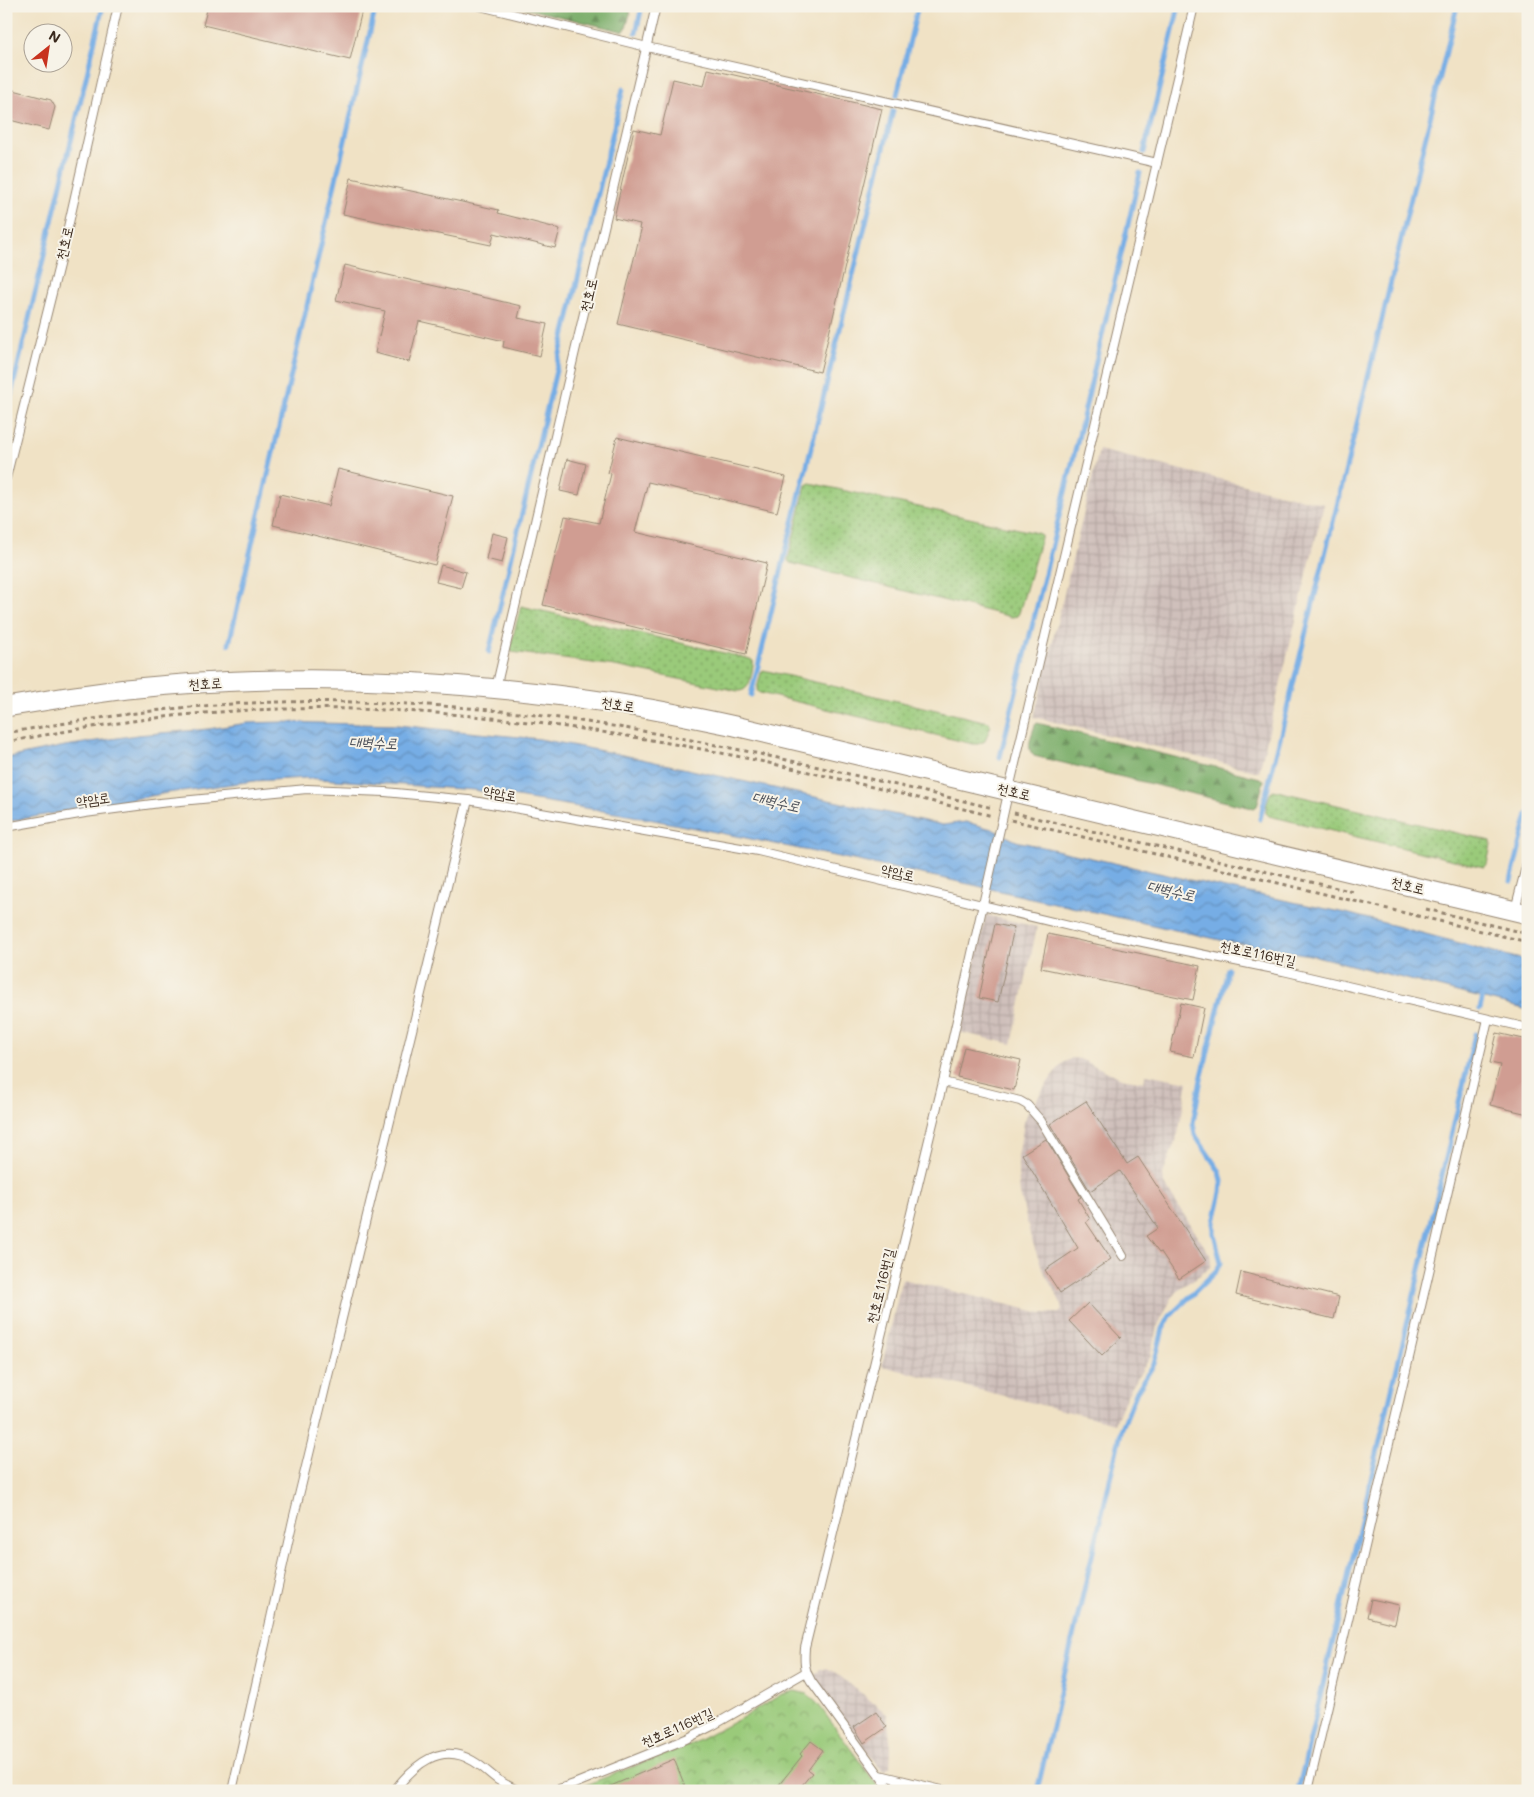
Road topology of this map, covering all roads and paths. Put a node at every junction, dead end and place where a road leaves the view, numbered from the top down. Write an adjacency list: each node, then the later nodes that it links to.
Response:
1 (118, 6): 7 (lane, 천호로)
2 (480, 6): 5 (lane)
3 (656, 6): 5 (lane, 천호로)
4 (1194, 6): 6 (lane, 천호로116번길)
5 (647, 47): 6 (lane); 8 (lane, 천호로)
6 (1157, 163): 12 (lane, 천호로116번길)
7 (6, 478)
8 (496, 689): 9 (street, 천호로); 12 (street, 천호로)
9 (6, 707)
10 (6, 733): 14 (path)
11 (6, 742): 14 (path)
12 (1009, 789): 14 (lane, 천호로116번길); 20 (street, 천호로)
13 (468, 800): 15 (lane, 약암로); 18 (lane, 약암로); 29 (lane)
14 (1003, 817): 17 (path); 18 (lane, 천호로116번길); 22 (path)
15 (6, 827)
16 (1528, 859): 20 (lane)
17 (1362, 894)
18 (983, 903): 23 (lane, 천호로116번길); 25 (lane, 천호로116번길)
19 (1418, 907): 21 (path)
20 (1521, 912)
21 (1528, 934)
22 (1528, 942)
23 (1488, 1019): 24 (lane, 천호로116번길); 35 (lane)
24 (1528, 1028)
25 (942, 1082): 26 (lane); 27 (lane, 천호로116번길)
26 (1123, 1256)
27 (806, 1672): 28 (lane); 32 (lane, 천호로116번길)
28 (880, 1775): 33 (lane); 34 (lane)
29 (232, 1791)
30 (394, 1791): 31 (lane)
31 (519, 1791)
32 (553, 1791)
33 (891, 1791)
34 (946, 1791)
35 (1308, 1791)

